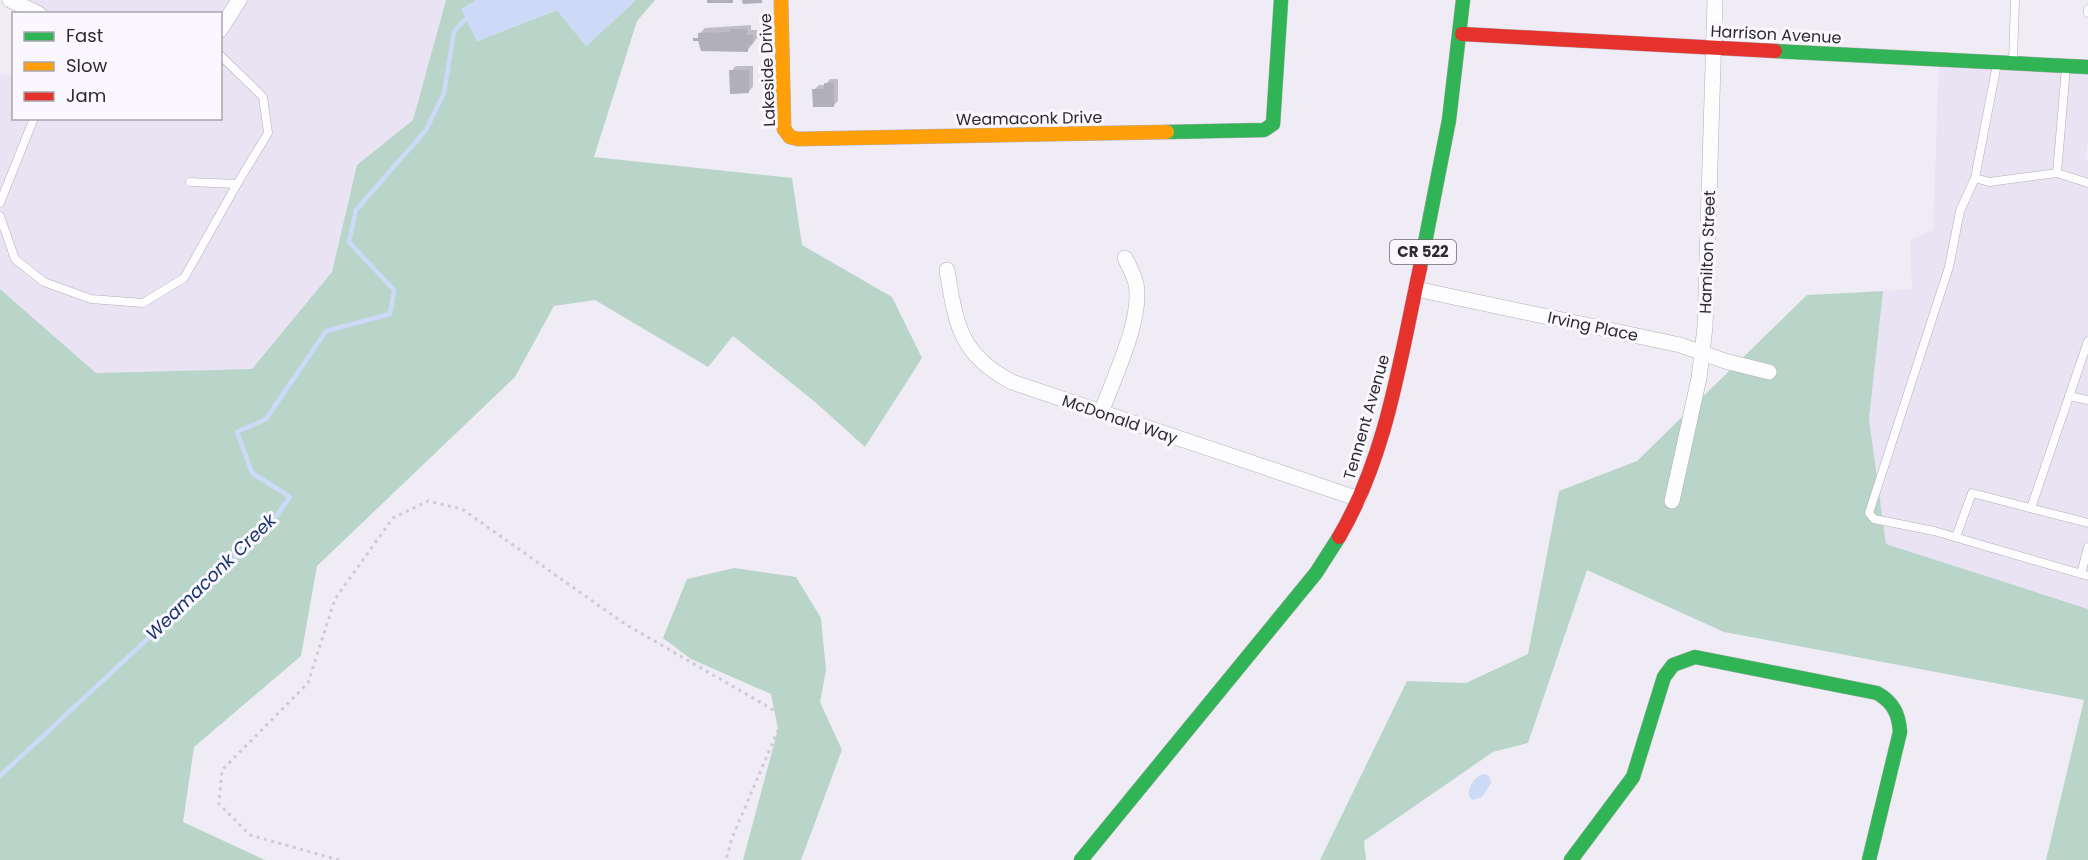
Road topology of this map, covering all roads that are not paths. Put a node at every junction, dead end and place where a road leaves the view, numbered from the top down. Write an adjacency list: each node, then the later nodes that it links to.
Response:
1 (10, 0): 8 (street)
2 (239, 0): 9 (street)
3 (781, 0): 18 (street, Lakeside Drive)
4 (1281, 0): 18 (street, Weamaconk Drive)
5 (1464, 0): 10 (street, Tennent Avenue / CR 522)
6 (1715, 0): 11 (street, Hamilton Street)
7 (2014, 0): 14 (lane)
8 (35, 12)
9 (222, 27)
10 (1462, 34): 11 (street, Harrison Avenue); 28 (street, Tennent Avenue / CR 522)
11 (1713, 47): 13 (street, Harrison Avenue); 30 (street, Hamilton Street)
12 (222, 57): 23 (lane)
13 (1998, 62): 14 (street, Harrison Avenue); 20 (lane)
14 (2013, 63): 15 (street, Harrison Avenue)
15 (2066, 66): 16 (street, Harrison Avenue); 19 (lane)
16 (2088, 67)
17 (33, 120): 24 (lane)
18 (790, 137)
19 (2057, 173): 20 (lane); 22 (lane)
20 (1975, 178): 39 (lane)
21 (190, 182): 23 (lane)
22 (2088, 183)
23 (237, 184): 25 (lane)
24 (0, 203)
25 (0, 216)
26 (1125, 258): 34 (street)
27 (947, 270): 34 (street, McDonald Way)
28 (1416, 289): 30 (street, Irving Place); 35 (street, Tennent Avenue / CR 522)
29 (2088, 341): 32 (lane)
30 (1702, 352): 31 (street, Irving Place); 36 (street, Hamilton Street)
31 (1769, 372)
32 (2069, 396): 33 (lane); 37 (lane)
33 (2088, 400)
34 (1101, 413): 35 (street, McDonald Way)
35 (1359, 499): 42 (street, Tennent Avenue / CR 522)
36 (1672, 501)
37 (2031, 508): 38 (lane); 39 (lane)
38 (2088, 523)
39 (1956, 537): 41 (lane)
40 (2088, 547): 41 (lane)
41 (2084, 575)
42 (1081, 860)
43 (1571, 860): 44 (street)
44 (1869, 860)

